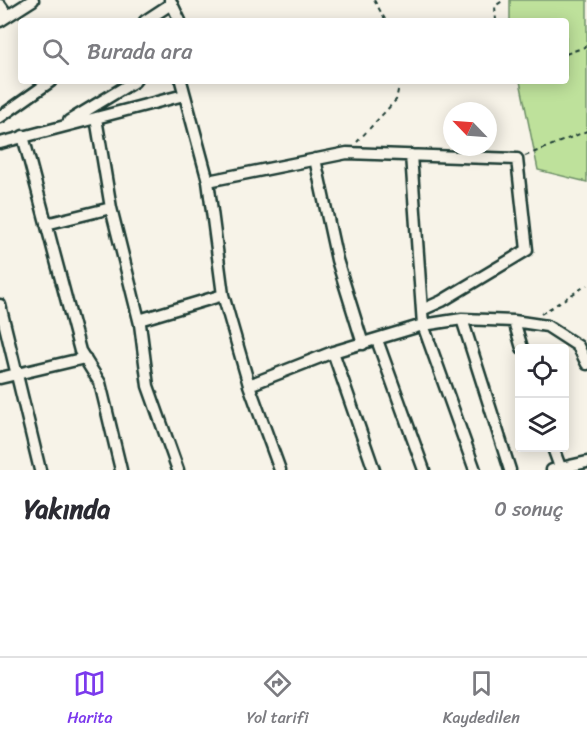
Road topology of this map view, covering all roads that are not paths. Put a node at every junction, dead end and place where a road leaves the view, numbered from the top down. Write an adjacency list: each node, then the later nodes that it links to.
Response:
1 (33, 0): 4 (street)
2 (171, 2): 5 (street); 6 (street)
3 (0, 4): 4 (street)
4 (4, 18)
5 (149, 18)
6 (179, 18)
7 (47, 84): 11 (street)
8 (130, 84): 13 (street)
9 (182, 84): 10 (street)
10 (184, 95): 12 (street); 18 (street)
11 (0, 117)
12 (96, 118): 13 (street); 19 (street)
13 (58, 127): 14 (street)
14 (22, 136): 15 (street); 20 (street)
15 (0, 143)
16 (411, 155): 17 (street); 23 (street); 23 (street)
17 (315, 159): 18 (street); 29 (street)
18 (208, 181): 21 (street)
19 (111, 208): 20 (street); 25 (street)
20 (46, 224): 32 (street)
21 (224, 295): 25 (street); 36 (street)
22 (0, 305): 34 (street)
23 (422, 310): 27 (street)
24 (462, 319): 26 (street); 27 (street); 47 (street)
25 (139, 320): 42 (street)
26 (514, 321): 30 (street); 33 (street)
27 (423, 326): 28 (street); 46 (street)
28 (377, 340): 29 (street); 45 (street)
29 (363, 344): 31 (street)
30 (521, 344)
31 (333, 352): 36 (street); 44 (street)
32 (85, 358): 34 (street); 41 (street)
33 (587, 363)
34 (16, 374): 35 (street); 40 (street)
35 (0, 378)
36 (249, 386): 43 (street)
37 (554, 452): 39 (street)
38 (587, 462): 39 (street)
39 (556, 469)
40 (40, 470)
41 (121, 470)
42 (178, 470)
43 (280, 470)
44 (374, 470)
45 (424, 470)
46 (474, 470)
47 (510, 470)

